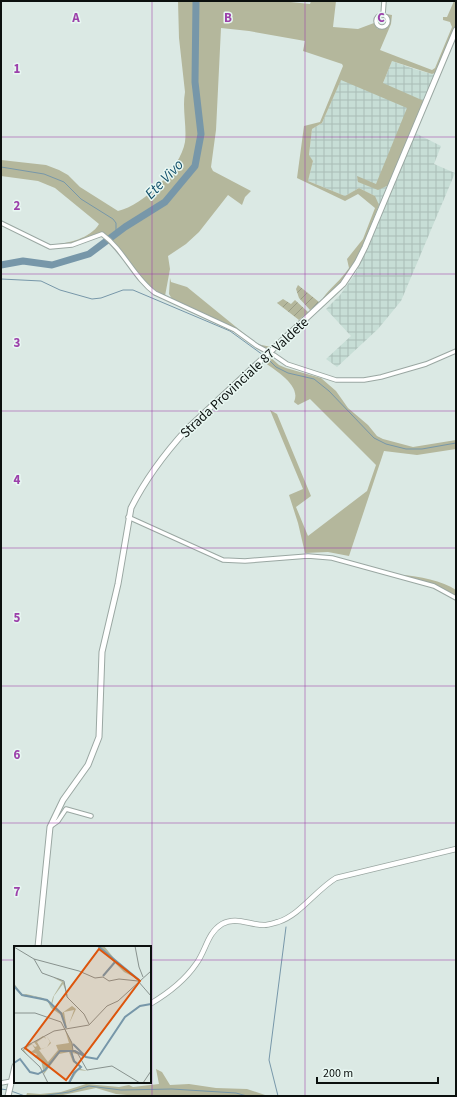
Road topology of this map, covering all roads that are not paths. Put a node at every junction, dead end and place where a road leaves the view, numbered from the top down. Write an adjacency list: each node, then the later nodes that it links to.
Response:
1 (384, 1): 2 (street)
2 (383, 15)
3 (456, 30): 6 (main road, Strada Provinciale 87 Valdete)
4 (1, 223): 6 (street)
5 (456, 351): 6 (street)
6 (266, 355): 7 (main road, Strada Provinciale 87 Valdete)
7 (128, 517): 8 (street); 10 (main road, Strada Provinciale 87 Valdete)
8 (456, 598)
9 (91, 816): 10 (street)
10 (50, 827): 12 (main road, Strada Provinciale 87 Valdete)
11 (456, 849): 13 (street)
12 (38, 946)
13 (151, 1003)
14 (13, 1080): 15 (street); 16 (main road)
15 (1, 1083)
16 (9, 1092)

